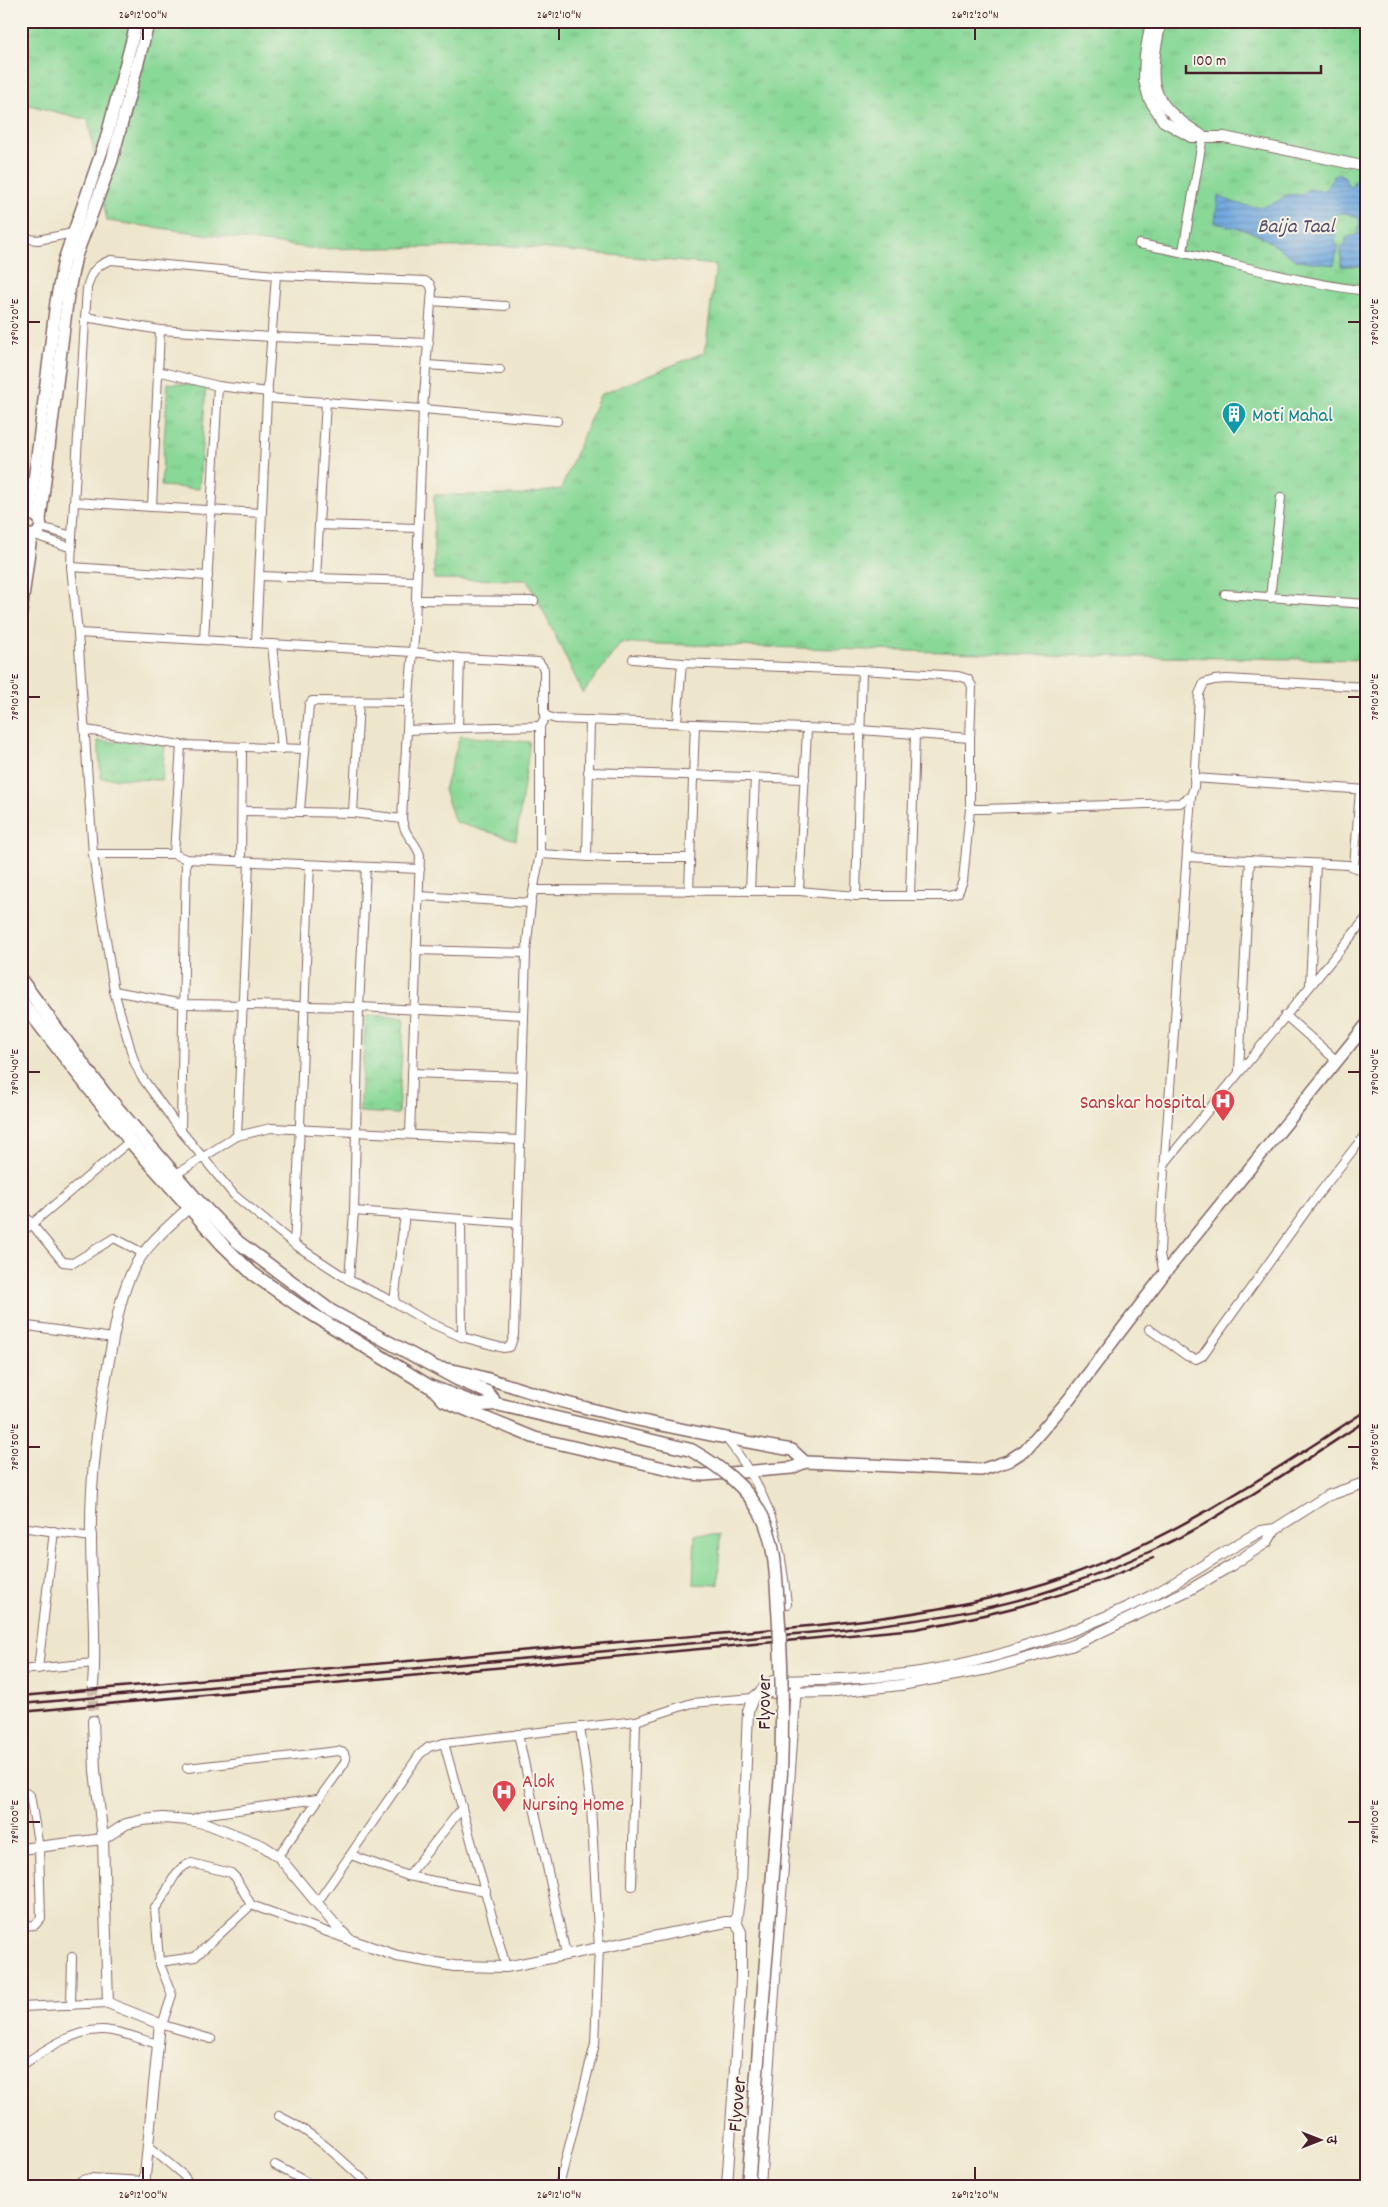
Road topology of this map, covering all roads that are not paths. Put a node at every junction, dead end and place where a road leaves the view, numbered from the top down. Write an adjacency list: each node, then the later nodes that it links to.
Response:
1 (137, 21): 7 (main road)
2 (150, 21): 35 (main road)
3 (1151, 21): 5 (street)
4 (1161, 21): 5 (street)
5 (1203, 136): 6 (street); 10 (street)
6 (1367, 167)
7 (73, 233): 8 (street); 32 (main road)
8 (21, 238)
9 (1139, 244): 10 (street)
10 (1183, 251): 12 (street)
11 (276, 275): 13 (street); 15 (street); 17 (street)
12 (1367, 292)
13 (431, 301): 14 (street); 18 (street)
14 (506, 306)
15 (85, 317): 16 (street); 28 (street)
16 (160, 330): 17 (street); 21 (street)
17 (271, 338): 18 (street); 23 (street)
18 (429, 343): 19 (street)
19 (427, 365): 20 (street); 25 (street)
20 (500, 370)
21 (158, 371): 22 (street); 29 (street)
22 (218, 386): 23 (street); 30 (street)
23 (268, 395): 24 (street); 31 (street)
24 (326, 402): 25 (street); 33 (street)
25 (423, 409): 26 (street); 34 (street)
26 (557, 421)
27 (1281, 497): 44 (street)
28 (75, 502): 29 (street); 36 (street)
29 (152, 507): 30 (street)
30 (211, 510): 31 (street); 39 (street)
31 (262, 513): 40 (street)
32 (24, 516): 35 (main road)
33 (319, 525): 34 (street); 41 (street)
34 (418, 528): 42 (street)
35 (34, 530): 36 (street); 37 (street); 48 (main road)
36 (72, 536): 37 (street)
37 (72, 548): 38 (street)
38 (71, 567): 39 (street); 49 (street)
39 (208, 576): 50 (street)
40 (259, 576): 41 (street); 51 (street)
41 (316, 578): 42 (street)
42 (416, 581): 45 (street)
43 (1226, 594): 44 (street)
44 (1270, 598): 47 (street)
45 (416, 600): 46 (street); 53 (street)
46 (534, 601)
47 (1367, 604)
48 (21, 613)
49 (78, 633): 50 (street); 68 (street)
50 (204, 640): 51 (street)
51 (256, 642): 52 (street)
52 (272, 644): 53 (street); 75 (street)
53 (413, 652): 54 (street); 60 (street)
54 (460, 658): 61 (street); 66 (street)
55 (633, 659): 56 (street)
56 (682, 663): 57 (street); 63 (street)
57 (862, 670): 70 (street); 72 (street)
58 (1367, 686): 80 (street)
59 (359, 701): 60 (street); 76 (street); 87 (street)
60 (408, 702): 69 (street)
61 (546, 716): 62 (street); 65 (street)
62 (590, 720): 63 (street); 77 (street)
63 (677, 722): 64 (street)
64 (695, 724): 67 (street); 78 (street)
65 (540, 726): 66 (street); 91 (street)
66 (458, 728): 69 (street)
67 (807, 729): 70 (street); 81 (street)
68 (86, 730): 73 (street); 89 (street)
69 (407, 730): 88 (street)
70 (860, 730): 71 (street); 109 (street)
71 (915, 734): 72 (street); 110 (street)
72 (970, 738): 84 (street)
73 (181, 745): 74 (street); 90 (street)
74 (242, 748): 75 (street); 86 (street)
75 (282, 749): 76 (street)
76 (305, 749): 85 (street)
77 (588, 772): 78 (street); 92 (street)
78 (693, 776): 79 (street); 94 (street)
79 (755, 777): 81 (street); 106 (street)
80 (1194, 778): 82 (street); 83 (street)
81 (805, 779): 107 (street)
82 (1363, 790): 101 (street)
83 (1192, 796): 84 (street); 93 (street)
84 (970, 809): 110 (street)
85 (300, 810): 86 (street); 87 (street)
86 (243, 812): 97 (street)
87 (353, 813): 88 (street)
88 (402, 819): 102 (street)
89 (93, 854): 90 (street); 117 (street)
90 (174, 854): 95 (street)
91 (540, 854): 92 (street); 104 (street)
92 (586, 857): 94 (street)
93 (1187, 857): 96 (street); 140 (street)
94 (689, 858): 105 (street)
95 (186, 859): 97 (street); 119 (street)
96 (1250, 860): 98 (street); 128 (street)
97 (245, 862): 99 (street); 120 (street)
98 (1316, 864): 101 (street); 116 (street)
99 (310, 865): 100 (street); 121 (street)
100 (366, 867): 102 (street); 122 (street)
101 (1354, 867): 103 (street)
102 (420, 869): 108 (street)
103 (1367, 872)
104 (534, 890): 105 (street); 111 (street)
105 (689, 891): 106 (street)
106 (750, 891): 107 (street)
107 (799, 891): 109 (street)
108 (419, 896): 111 (street); 113 (street)
109 (856, 896): 110 (street)
110 (910, 896)
111 (531, 903): 114 (street)
112 (1367, 917): 116 (street)
113 (416, 950): 114 (street); 123 (street)
114 (526, 953): 124 (street)
115 (21, 980): 141 (main road)
116 (1310, 986): 125 (street)
117 (114, 991): 119 (street); 132 (street)
118 (21, 1001): 138 (main road)
119 (183, 1004): 120 (street); 132 (street)
120 (243, 1005): 121 (street); 136 (street)
121 (303, 1007): 122 (street); 131 (street)
122 (359, 1007): 123 (street); 133 (street)
123 (414, 1010): 124 (street); 129 (street)
124 (524, 1015): 130 (street)
125 (1285, 1015): 127 (street); 128 (street)
126 (1367, 1024): 127 (main road)
127 (1337, 1060): 152 (main road)
128 (1239, 1071): 140 (street)
129 (412, 1073): 130 (street); 135 (street)
130 (521, 1077): 137 (street)
131 (302, 1128): 133 (street); 136 (street); 150 (street)
132 (181, 1131): 139 (street)
133 (356, 1132): 135 (street); 144 (street)
134 (1367, 1132): 156 (street)
135 (410, 1134): 137 (street)
136 (238, 1136): 139 (street)
137 (519, 1140): 147 (street)
138 (130, 1141): 141 (main road); 148 (street)
139 (204, 1158): 141 (street); 150 (street)
140 (1165, 1163): 152 (street)
141 (171, 1178): 142 (main road)
142 (193, 1203): 151 (street); 159 (main road, Flyover); 160 (main road, Flyover)
143 (21, 1211): 148 (street)
144 (354, 1211): 145 (street); 153 (street)
145 (405, 1214): 146 (street); 154 (street)
146 (461, 1221): 147 (street); 157 (street)
147 (516, 1224): 157 (street)
148 (32, 1225): 149 (street); 151 (street)
149 (21, 1233)
150 (294, 1244): 153 (street)
151 (143, 1253): 158 (street)
152 (1164, 1274): 163 (main road)
153 (349, 1280): 154 (street)
154 (394, 1302): 157 (street)
155 (21, 1325): 158 (street)
156 (1149, 1329)
157 (462, 1337)
158 (113, 1338): 169 (street)
159 (437, 1368): 161 (main road, Flyover); 162 (main road)
160 (430, 1386): 161 (main road, Flyover); 164 (main road)
161 (497, 1404): 227 (main road, Flyover, bridge)
162 (726, 1438): 163 (main road); 164 (street)
163 (805, 1462): 164 (main road)
164 (749, 1471): 170 (street)
165 (1367, 1482): 167 (street)
166 (21, 1527): 168 (street)
167 (1275, 1529): 174 (street); 177 (street)
168 (54, 1532): 169 (street); 172 (street)
169 (90, 1537): 171 (street)
170 (787, 1604)
171 (94, 1663): 172 (street); 175 (street)
172 (38, 1669): 173 (street)
173 (21, 1670)
174 (796, 1680): 176 (street); 177 (street)
175 (93, 1685)
176 (763, 1689): 177 (street); 178 (street)
177 (796, 1693): 228 (street)
178 (753, 1698): 180 (street); 199 (street)
179 (93, 1721): 189 (street)
180 (636, 1721): 181 (street); 195 (street)
181 (580, 1727): 182 (street); 202 (street)
182 (518, 1734): 183 (street); 203 (street)
183 (444, 1743): 187 (street); 192 (street)
184 (187, 1768): 186 (street)
185 (21, 1790): 190 (street)
186 (318, 1799): 188 (street); 193 (street)
187 (462, 1808): 194 (street); 196 (street)
188 (190, 1820): 189 (street); 193 (street)
189 (103, 1839): 190 (street); 207 (street)
190 (39, 1848): 191 (street); 200 (street)
191 (21, 1850)
192 (351, 1855): 194 (street); 197 (street)
193 (278, 1856): 197 (street)
194 (408, 1876): 196 (street)
195 (632, 1886)
196 (486, 1891): 206 (street)
197 (317, 1903): 201 (street)
198 (250, 1906): 201 (street); 205 (street); 205 (street)
199 (736, 1922): 202 (street); 226 (street)
200 (21, 1926)
201 (350, 1940): 206 (street)
202 (599, 1948): 203 (street); 225 (street)
203 (566, 1954): 206 (street)
204 (72, 1957): 208 (street)
205 (159, 1962): 210 (street)
206 (506, 1967)
207 (108, 2002): 208 (street); 210 (street)
208 (71, 2004): 209 (street)
209 (21, 2007)
210 (161, 2024): 211 (street); 212 (street)
211 (211, 2039)
212 (157, 2044): 214 (street); 216 (street)
213 (21, 2054): 214 (street)
214 (24, 2064)
215 (279, 2116): 224 (street)
216 (148, 2146): 219 (street); 222 (street)
217 (275, 2164): 223 (street)
218 (21, 2183): 220 (street)
219 (145, 2183): 221 (street)
220 (24, 2186)
221 (75, 2186)
222 (191, 2186)
223 (314, 2186)
224 (370, 2186)
225 (560, 2186)
226 (728, 2186)
227 (748, 2186)
228 (760, 2186)

